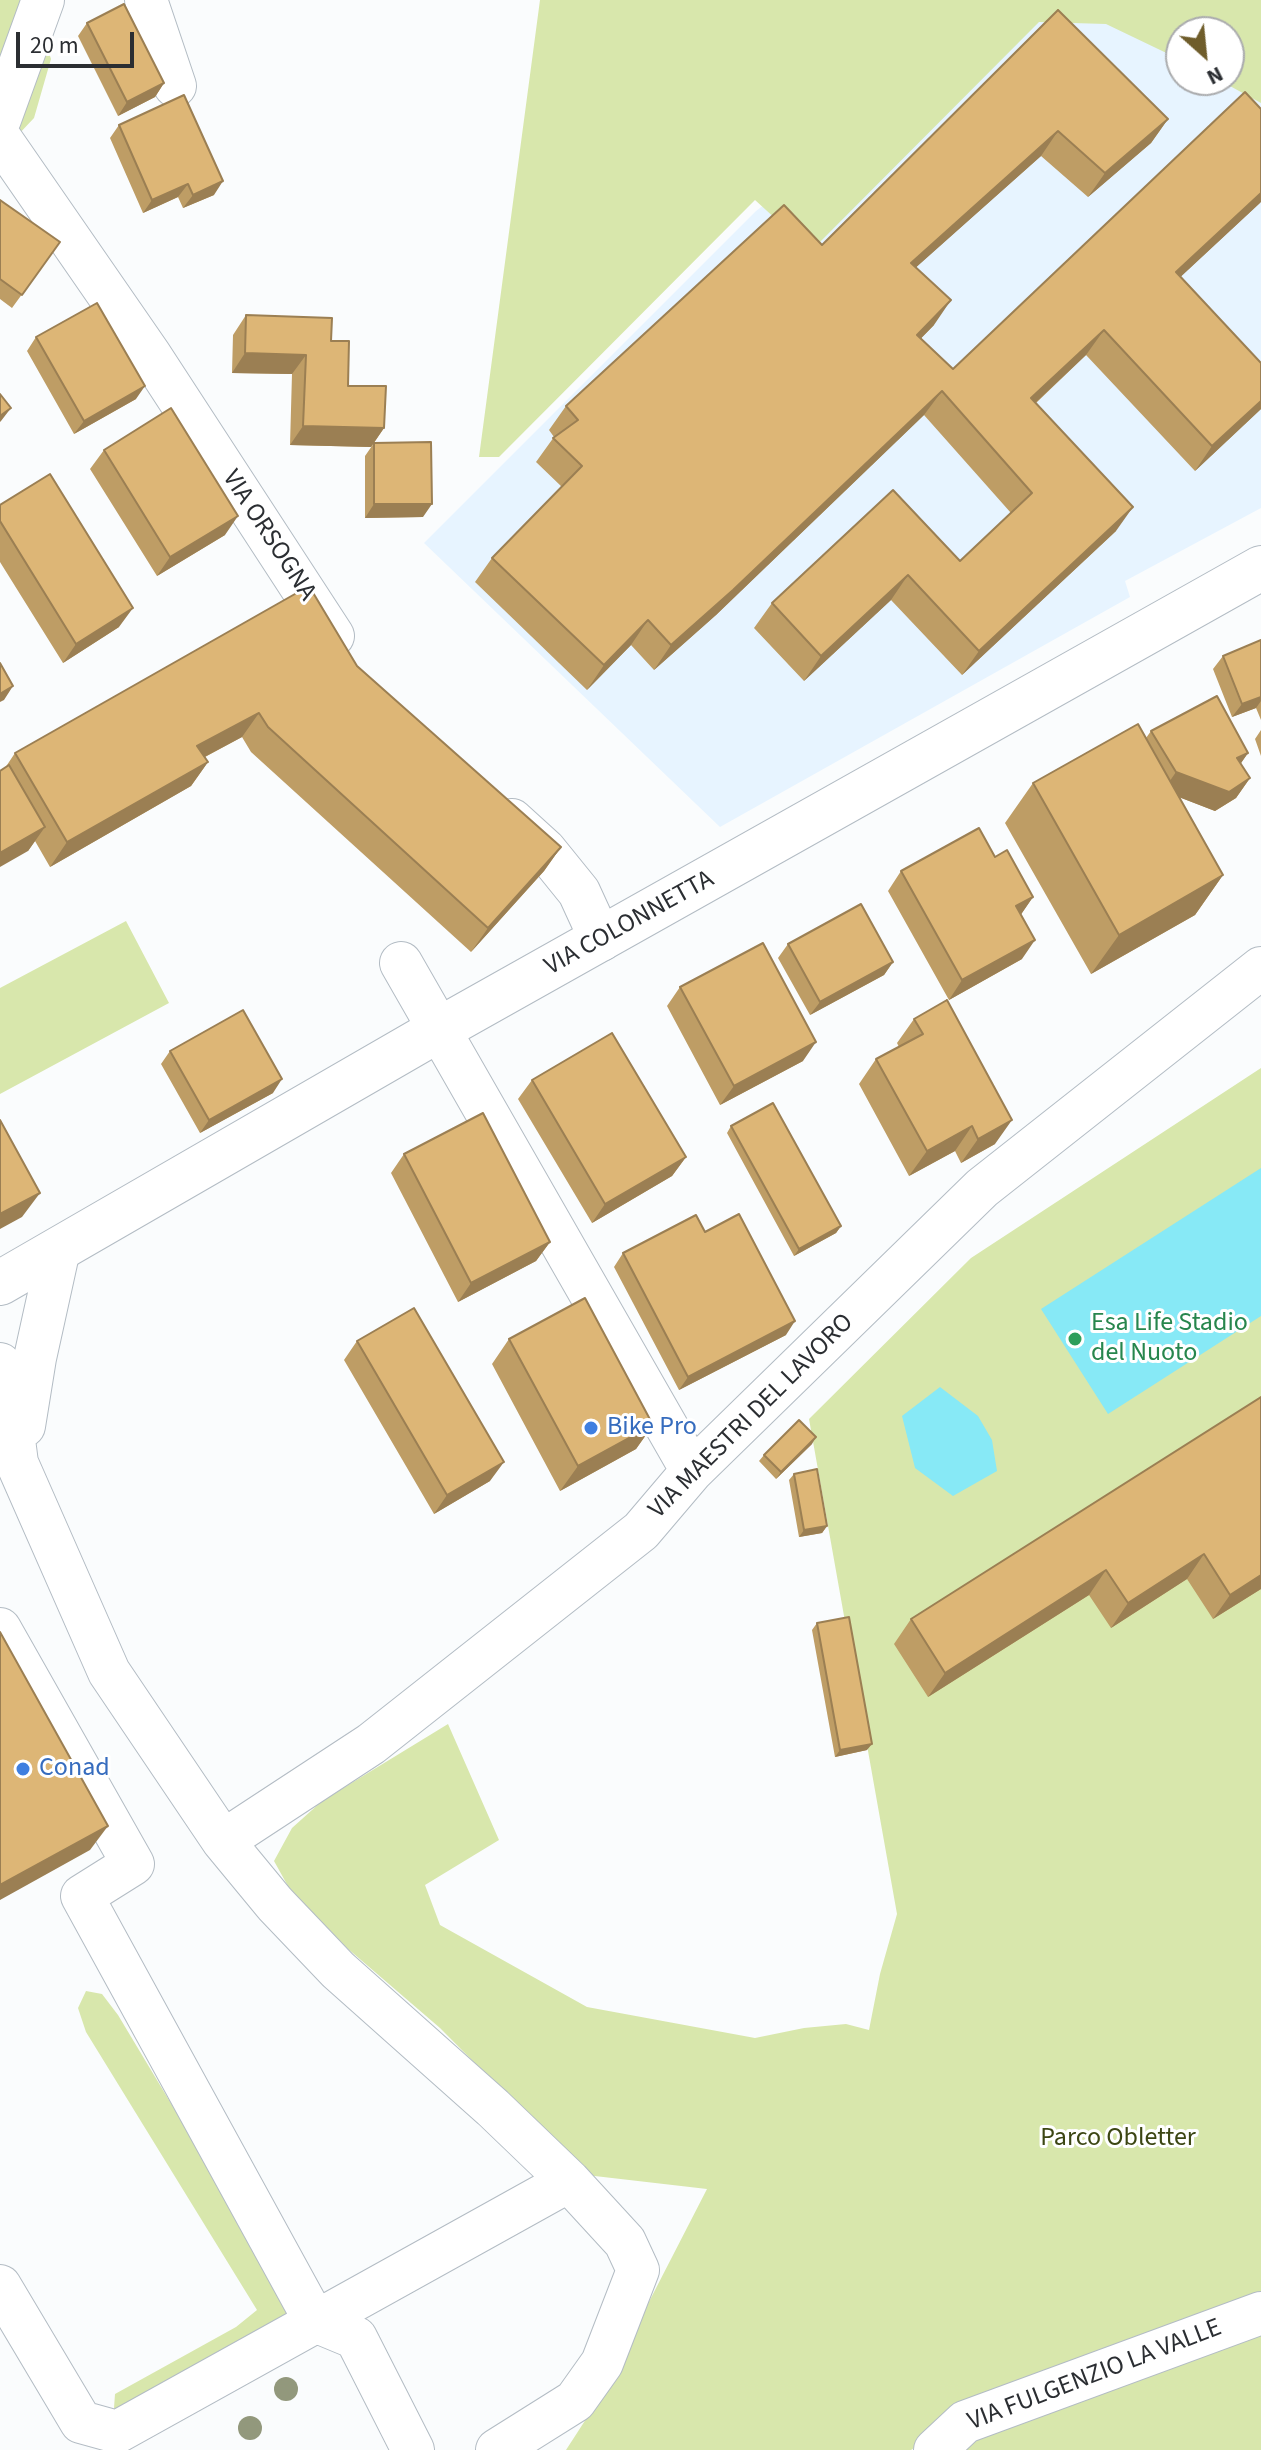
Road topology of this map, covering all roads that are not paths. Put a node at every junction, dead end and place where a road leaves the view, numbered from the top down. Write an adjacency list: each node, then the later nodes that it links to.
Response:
1 (43, 0): 4 (street)
2 (146, 0): 3 (street)
3 (175, 86)
4 (0, 119)
5 (0, 138): 7 (street, VIA ORSOGNA)
6 (1261, 568): 9 (main road, VIA COLONNETTA)
7 (355, 670)
8 (479, 790): 9 (street)
9 (601, 940): 12 (main road, VIA COLONNETTA)
10 (401, 963): 12 (street)
11 (1261, 968): 17 (street, VIA MAESTRI DEL LAVORO)
12 (440, 1029): 13 (main road, VIA COLONNETTA); 17 (street)
13 (59, 1249): 14 (main road, VIA COLONNETTA); 16 (street)
14 (0, 1283)
15 (0, 1364): 16 (street)
16 (17, 1463): 19 (street)
17 (692, 1471): 19 (street, VIA MAESTRI DEL LAVORO)
18 (0, 1629): 23 (street)
19 (223, 1841): 20 (street)
20 (569, 2181): 23 (street); 26 (street)
21 (0, 2286): 24 (street)
22 (1261, 2313): 27 (street, VIA FULGENZIO LA VALLE)
23 (315, 2321): 24 (street); 25 (street)
24 (14, 2342)
25 (413, 2450)
26 (497, 2450)
27 (935, 2450)

